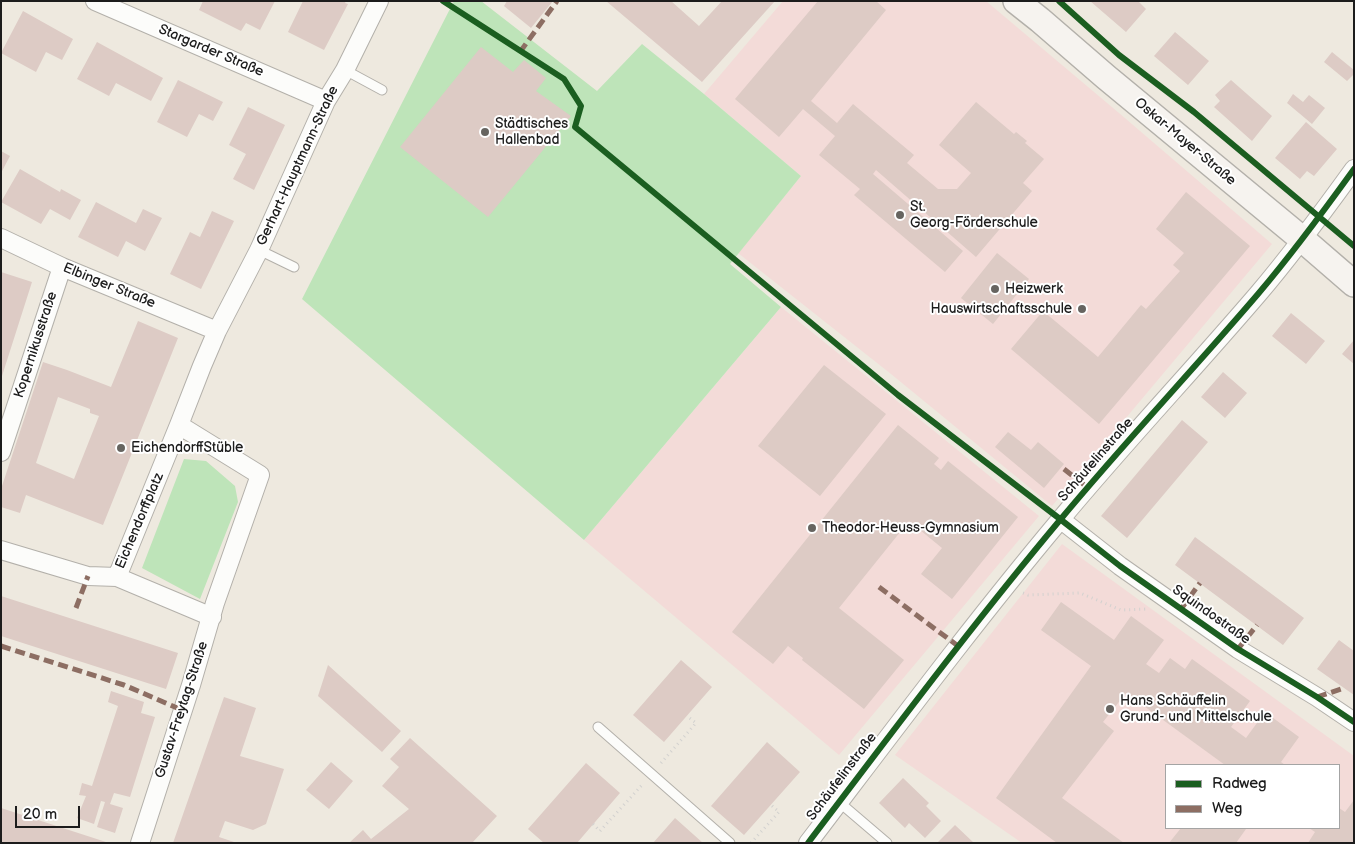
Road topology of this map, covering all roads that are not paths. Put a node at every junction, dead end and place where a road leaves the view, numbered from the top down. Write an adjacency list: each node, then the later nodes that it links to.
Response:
1 (95, 1): 6 (street, Stargarder Straße)
2 (379, 1): 4 (street, Gerhart-Hauptmann-Straße)
3 (1016, 1): 9 (main road, Oskar-Mayer-Straße)
4 (345, 70): 5 (lane); 6 (street, Gerhart-Hauptmann-Straße)
5 (382, 90)
6 (326, 102): 10 (street, Gerhart-Hauptmann-Straße)
7 (1354, 170): 9 (street, Schäufelinstraße)
8 (1, 238): 11 (street, Elbinger Straße)
9 (1302, 239): 13 (main road, Oskar-Mayer-Straße); 17 (street, Schäufelinstraße)
10 (259, 250): 12 (lane); 14 (street, Gerhart-Hauptmann-Straße)
11 (62, 267): 14 (street, Elbinger Straße); 16 (street, Kopernikusstraße)
12 (294, 267)
13 (1354, 284)
14 (217, 331): 15 (street, Eichendorffplatz)
15 (180, 425): 19 (street, Eichendorffplatz); 20 (street)
16 (1, 452)
17 (1060, 519): 21 (street, Squindostraße); 23 (street, Schäufelinstraße)
18 (1, 550): 19 (street)
19 (116, 577): 20 (street, Eichendorffplatz)
20 (212, 617): 24 (street, Gustav-Freytag-Straße)
21 (1354, 722)
22 (598, 727): 25 (lane)
23 (839, 802): 26 (street, Schäufelinstraße); 27 (lane)
24 (140, 843)
25 (730, 843)
26 (808, 843)
27 (886, 843)

